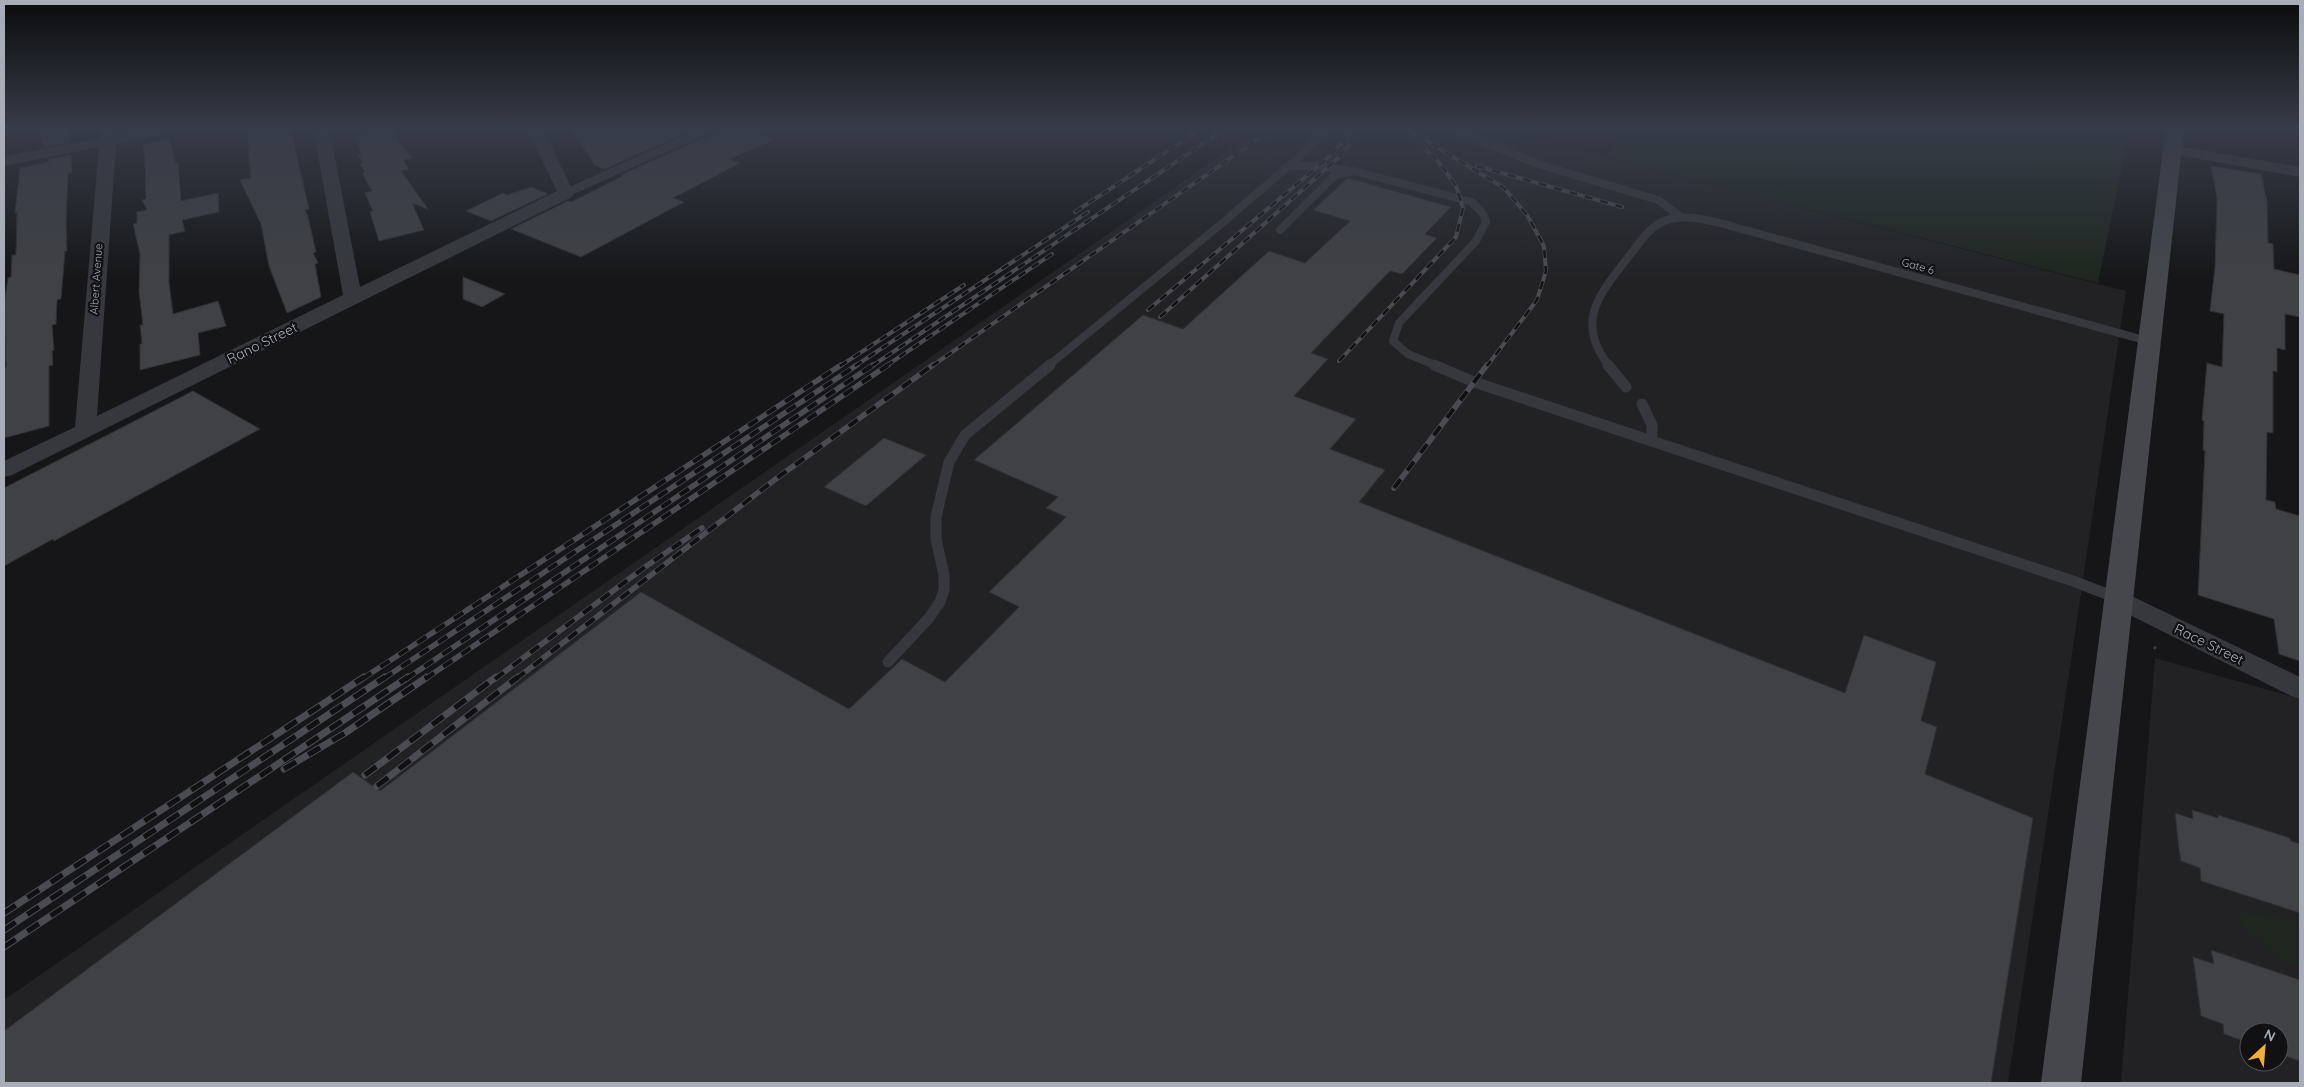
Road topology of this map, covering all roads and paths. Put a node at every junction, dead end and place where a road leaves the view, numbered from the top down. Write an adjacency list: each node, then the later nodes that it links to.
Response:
1 (103, 178): 17 (street, Albert Avenue)
2 (330, 178): 13 (street)
3 (559, 178): 10 (street)
4 (600, 178): 10 (lane)
5 (1274, 178): 23 (lane)
6 (1332, 178): 12 (lane)
7 (1380, 178): 18 (lane)
8 (1584, 178): 11 (lane)
9 (2169, 178): 14 (main road)
10 (566, 193): 13 (street, Rano Street)
11 (1681, 217): 14 (lane, Gate 6); 15 (lane)
12 (1280, 230)
13 (353, 298): 17 (street, Rano Street)
14 (2148, 341): 20 (main road)
15 (1626, 387)
16 (1642, 404): 18 (lane)
17 (85, 430): 19 (street, Rano Street)
18 (1652, 440): 20 (lane)
19 (4, 470)
20 (2117, 598): 24 (street, Race Street); 25 (main road)
21 (2154, 648): 22 (path)
22 (2158, 651)
23 (888, 662)
24 (2300, 689)
25 (2061, 1083)

